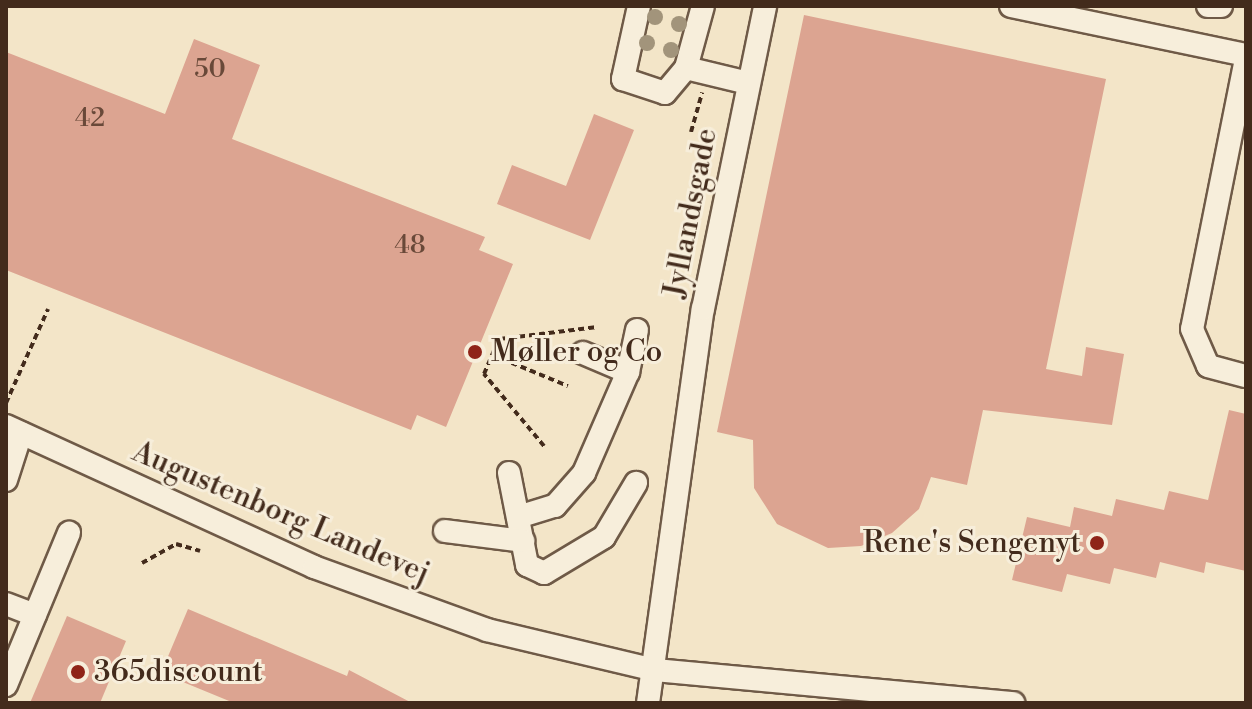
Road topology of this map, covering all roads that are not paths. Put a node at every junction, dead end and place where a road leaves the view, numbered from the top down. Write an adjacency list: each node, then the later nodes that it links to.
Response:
1 (639, 6): 8 (street)
2 (703, 6): 8 (street)
3 (765, 6): 9 (street, Jyllandsgade)
4 (1011, 6): 7 (street)
5 (1208, 6): 6 (street)
6 (1221, 6)
7 (1246, 57): 13 (street)
8 (686, 68): 9 (street)
9 (748, 83): 24 (street, Jyllandsgade)
10 (637, 330): 12 (street)
11 (583, 353): 12 (street)
12 (628, 372): 18 (street)
13 (1246, 376)
14 (13, 429): 16 (street); 24 (street, Augustenborg Landevej)
15 (509, 473): 18 (street)
16 (6, 480)
17 (636, 483): 21 (street)
18 (518, 517): 21 (street)
19 (445, 531): 21 (street)
20 (69, 533): 23 (street)
21 (523, 541)
22 (6, 604): 23 (street)
23 (35, 615): 25 (street)
24 (655, 670): 26 (street, Jyllandsgade); 27 (street, Augustenborg Landevej)
25 (6, 685)
26 (648, 703)
27 (1013, 703)

